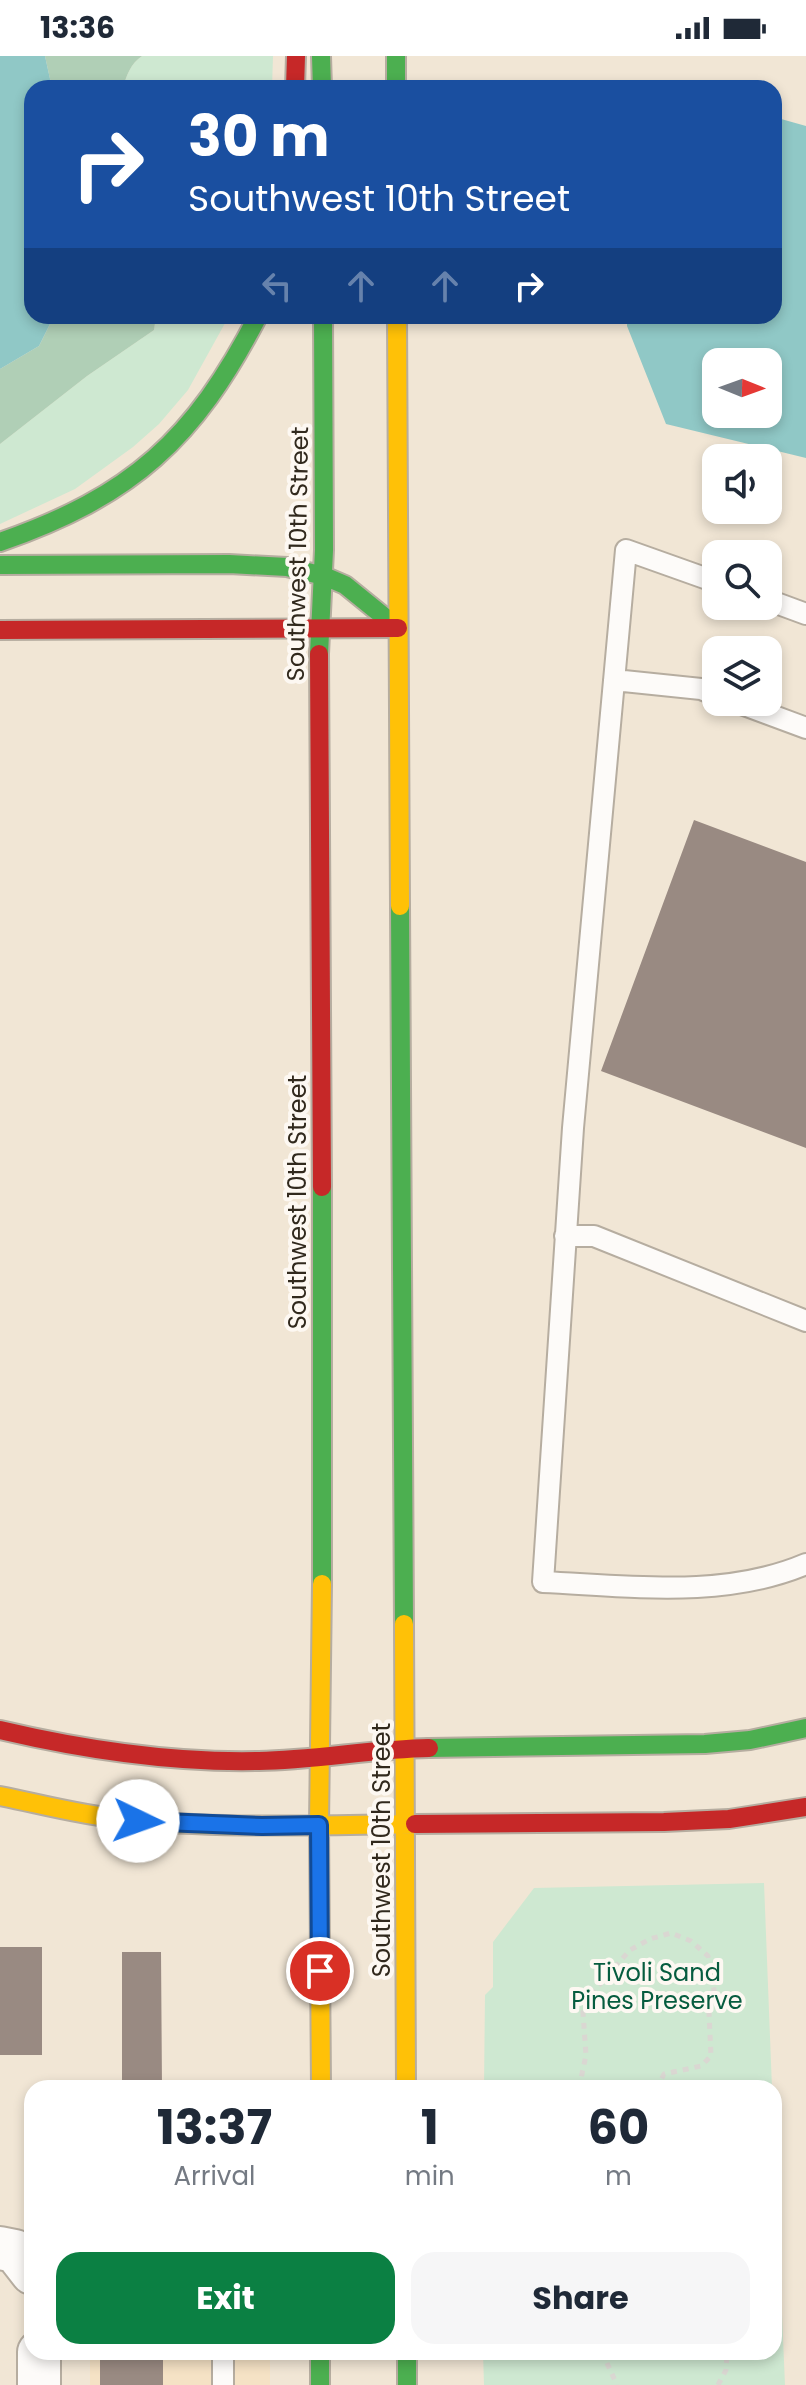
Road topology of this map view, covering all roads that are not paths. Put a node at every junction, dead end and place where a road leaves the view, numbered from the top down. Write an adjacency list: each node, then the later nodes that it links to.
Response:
1 (296, 56): 4 (main road)
2 (321, 56): 5 (main road)
3 (396, 56): 6 (main road)
4 (295, 80)
5 (322, 80)
6 (396, 80)
7 (254, 324): 10 (main road)
8 (323, 324): 12 (main road, Southwest 10th Street)
9 (397, 324): 17 (main road, Southwest 10th Street)
10 (0, 542)
11 (0, 565): 12 (main road)
12 (323, 576): 16 (main road, Southwest 10th Street); 17 (main road)
13 (702, 577): 19 (lane)
14 (782, 605): 15 (lane)
15 (806, 614)
16 (319, 627): 17 (main road); 18 (main road); 29 (main road, Southwest 10th Street)
17 (398, 628): 28 (main road, Southwest 10th Street)
18 (0, 630)
19 (614, 680): 20 (lane); 23 (lane)
20 (702, 689)
21 (774, 716): 22 (lane)
22 (806, 728)
23 (565, 1236): 24 (lane); 25 (lane)
24 (806, 1321)
25 (806, 1564)
26 (806, 1728): 28 (main road)
27 (0, 1730): 29 (main road)
28 (406, 1748): 29 (main road); 32 (main road, Southwest 10th Street)
29 (320, 1756): 33 (main road, Southwest 10th Street)
30 (0, 1796): 33 (main road)
31 (806, 1807): 32 (main road)
32 (406, 1824): 33 (main road); 35 (main road, Southwest 10th Street)
33 (319, 1825): 34 (main road, Southwest 10th Street)
34 (321, 2080)
35 (406, 2080)
36 (39, 2360): 40 (street)
37 (223, 2360): 41 (lane)
38 (320, 2360): 42 (main road)
39 (407, 2360): 43 (main road)
40 (39, 2385)
41 (223, 2385)
42 (320, 2385)
43 (407, 2385)

